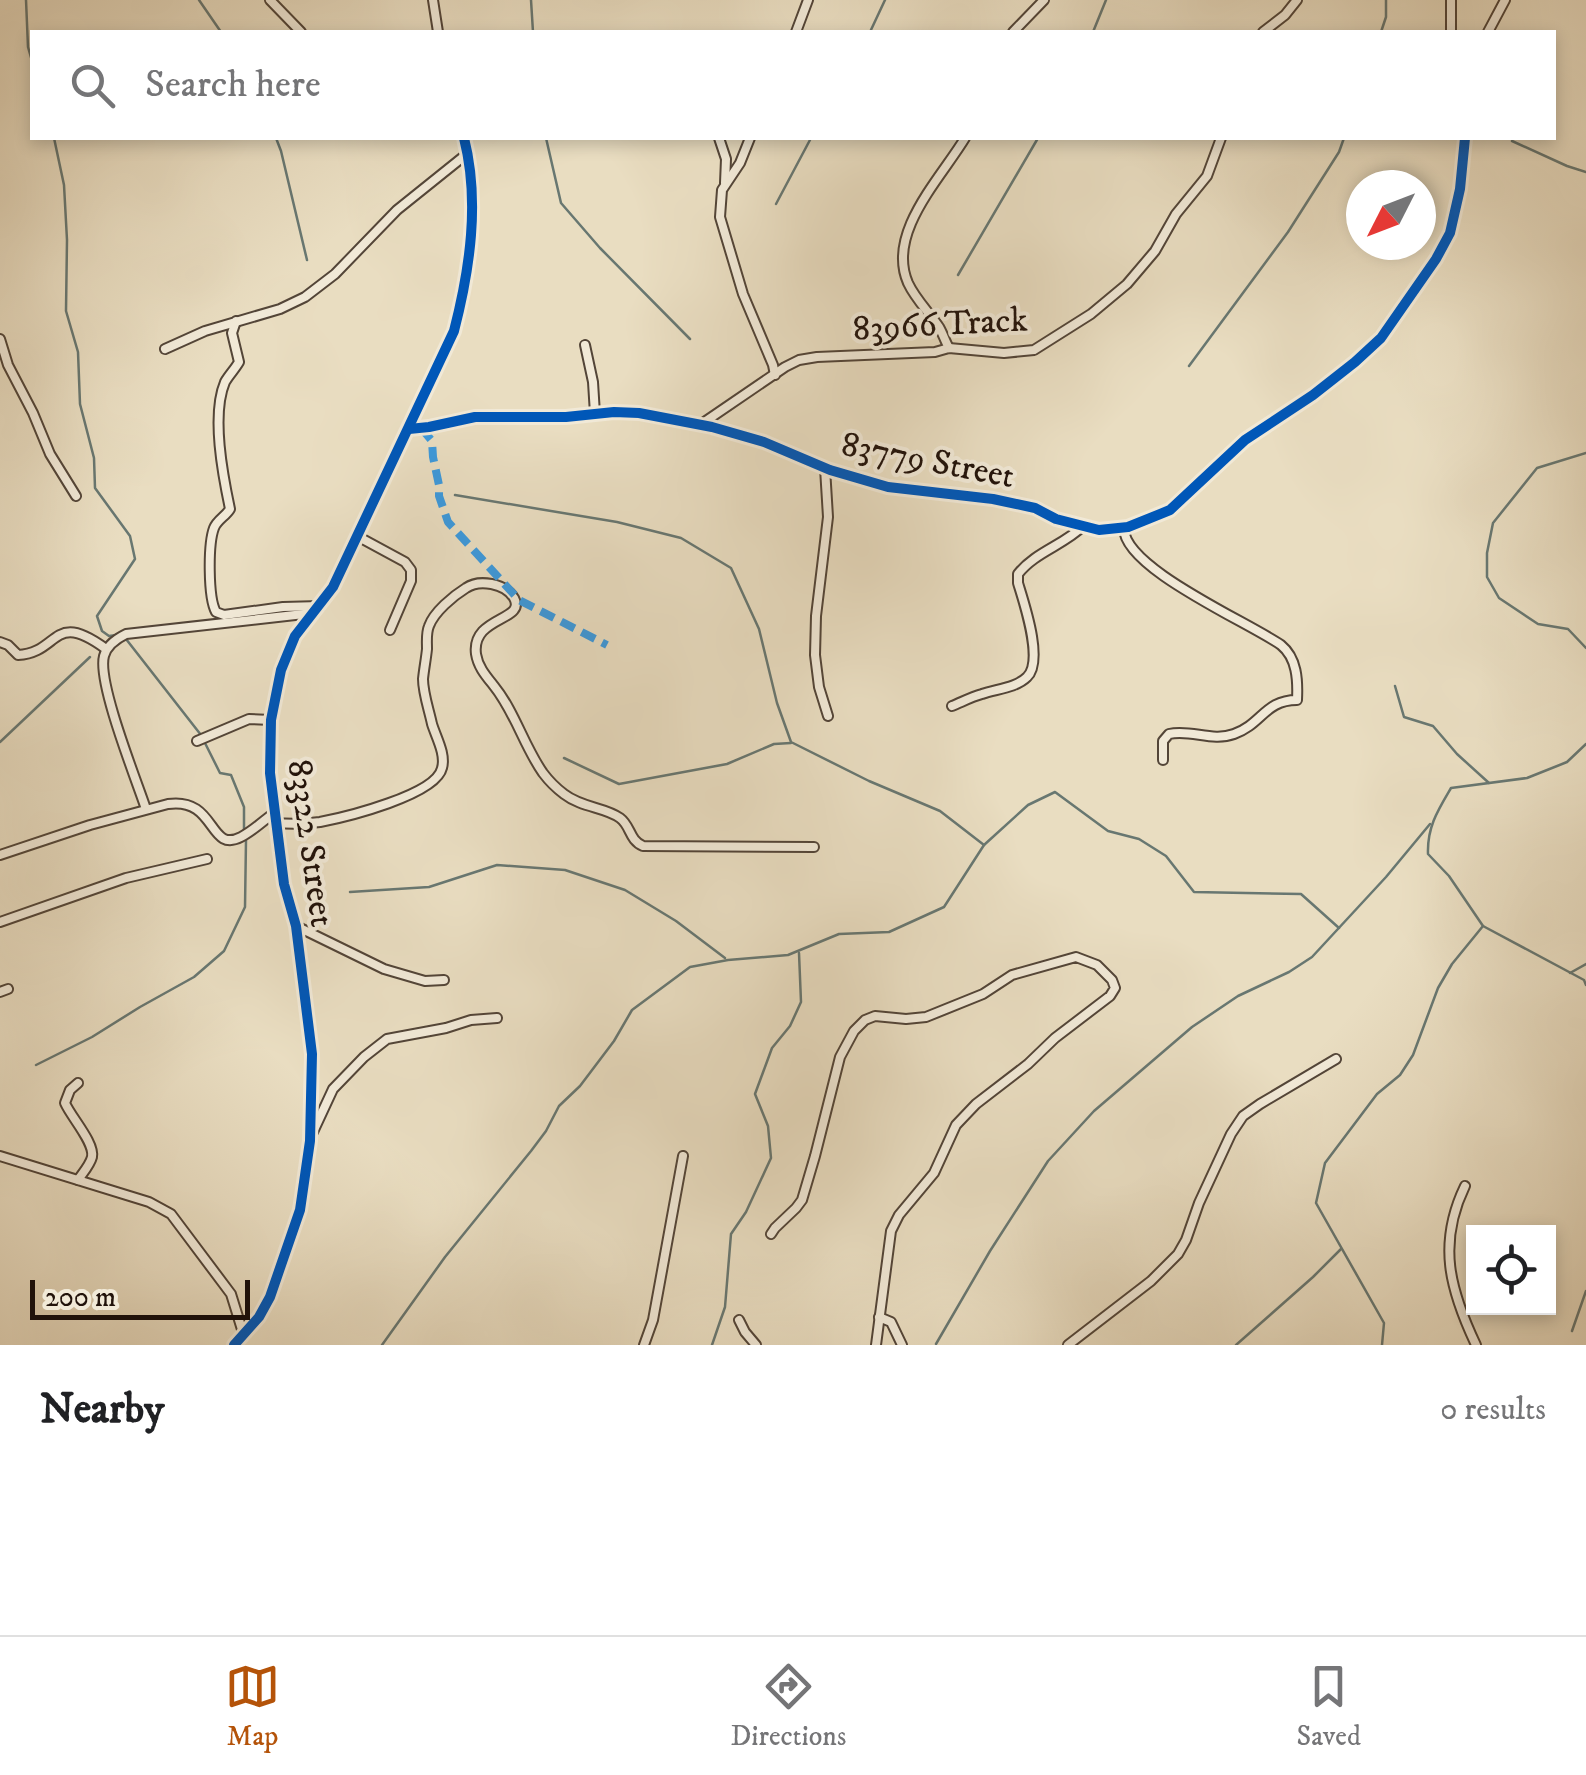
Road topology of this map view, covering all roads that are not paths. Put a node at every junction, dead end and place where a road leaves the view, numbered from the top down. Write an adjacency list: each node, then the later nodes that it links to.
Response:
1 (270, 0): 8 (street)
2 (433, 0): 9 (street)
3 (808, 0): 10 (street)
4 (1044, 0): 11 (street)
5 (1297, 0): 12 (street)
6 (1451, 0): 13 (street)
7 (1506, 0): 14 (street)
8 (298, 30)
9 (438, 30)
10 (797, 30)
11 (1015, 30)
12 (1266, 30)
13 (1451, 30)
14 (1489, 30)
15 (465, 140): 21 (street, 83322 Street)
16 (720, 140): 22 (street)
17 (749, 140): 22 (street)
18 (964, 140): 26 (street)
19 (1221, 140): 26 (street, 83966 Track)
20 (1465, 140): 35 (street, 83779 Street)
21 (468, 153): 23 (street); 31 (street, 83322 Street)
22 (725, 183): 28 (street)
23 (236, 322): 27 (street); 37 (street)
24 (0, 340): 33 (street)
25 (585, 345): 29 (street)
26 (950, 348): 28 (street, 83966 Track)
27 (166, 349)
28 (774, 375): 30 (street, 83966 Track)
29 (595, 414): 30 (street, 83779 Street); 31 (street, 83779 Street)
30 (700, 425): 32 (street, 83779 Street)
31 (409, 428): 36 (street, 83322 Street)
32 (825, 468): 34 (street, 83779 Street); 42 (street)
33 (76, 496)
34 (1083, 526): 35 (street, 83779 Street); 41 (street)
35 (1124, 528): 45 (street)
36 (357, 536): 37 (street, 83322 Street); 38 (street)
37 (317, 609): 40 (street); 43 (street, 83322 Street)
38 (390, 630)
39 (0, 642): 40 (street)
40 (106, 650): 46 (street)
41 (952, 706)
42 (828, 716)
43 (271, 720): 44 (street); 47 (street, 83322 Street)
44 (197, 741)
45 (1164, 760)
46 (146, 809): 47 (street); 49 (street)
47 (274, 818): 48 (street); 52 (street, 83322 Street)
48 (814, 847)
49 (0, 855)
50 (207, 859): 51 (street)
51 (0, 922)
52 (296, 926): 53 (street); 57 (street, 83322 Street)
53 (444, 980)
54 (497, 1018): 57 (street)
55 (1336, 1059): 71 (street)
56 (78, 1083): 60 (street)
57 (310, 1141): 65 (street, 83322 Street)
58 (0, 1156): 60 (street)
59 (683, 1156): 67 (street)
60 (78, 1180): 65 (street)
61 (1464, 1186): 72 (street)
62 (771, 1234): 63 (street)
63 (879, 1317): 69 (street); 70 (street)
64 (739, 1320): 68 (street)
65 (244, 1336): 66 (street, 83322 Street)
66 (234, 1345)
67 (644, 1345)
68 (756, 1345)
69 (876, 1345)
70 (902, 1345)
71 (1068, 1345)
72 (1476, 1345)

